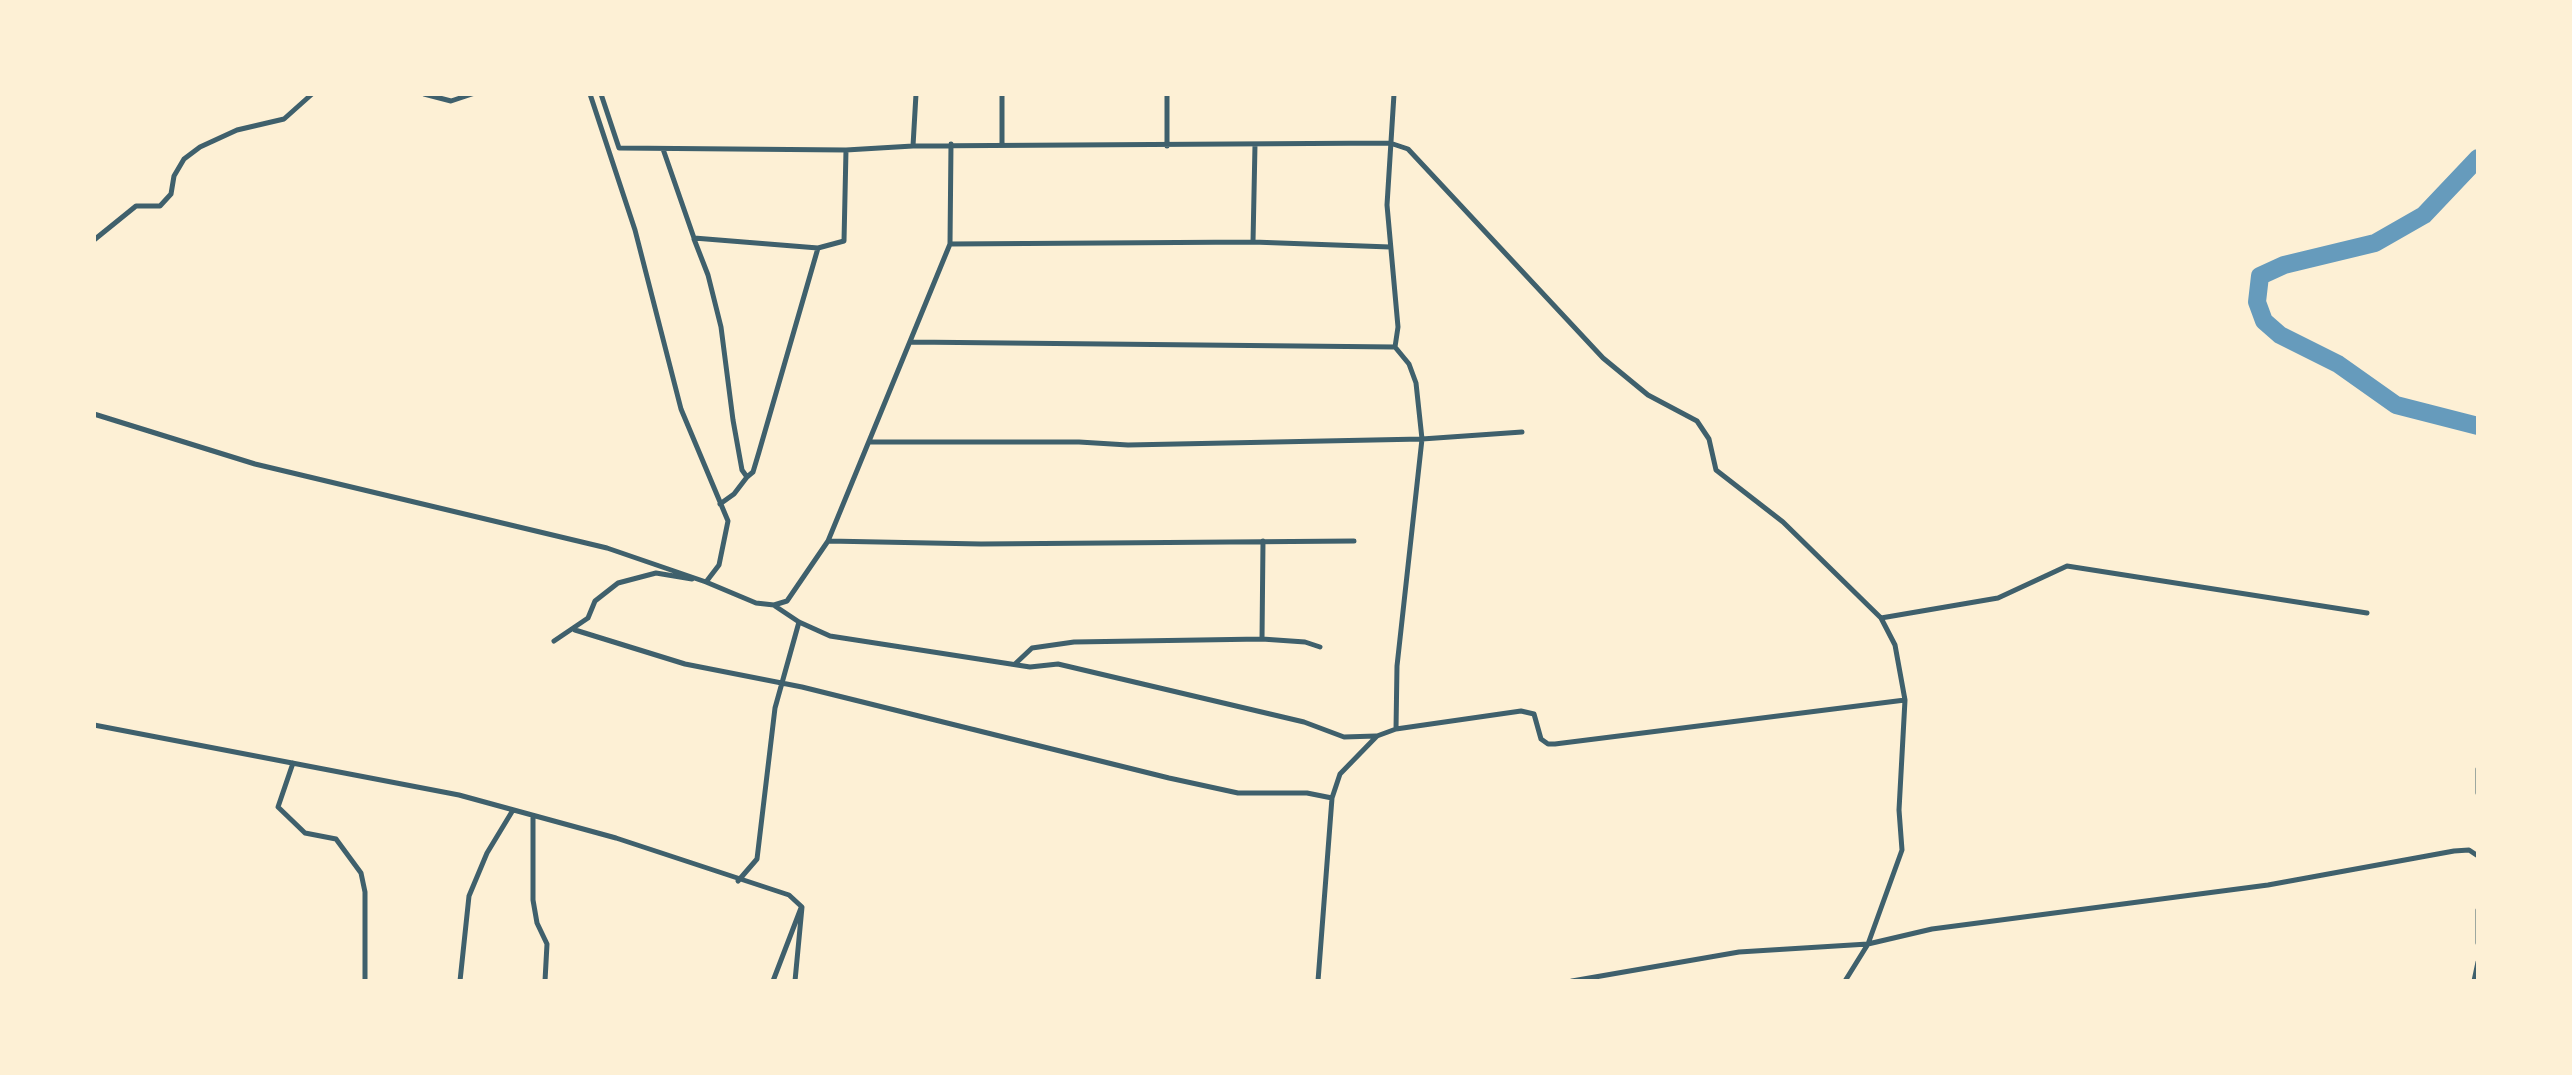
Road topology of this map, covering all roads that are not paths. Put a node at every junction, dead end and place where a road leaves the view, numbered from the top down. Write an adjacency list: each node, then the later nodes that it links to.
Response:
1 (312, 94): 19 (street)
2 (424, 94): 3 (street)
3 (472, 94)
4 (590, 94): 31 (street)
5 (601, 94): 16 (street)
6 (916, 94): 14 (street)
7 (1002, 94): 12 (street)
8 (1167, 94): 15 (street)
9 (1394, 94): 10 (street)
10 (1390, 143): 13 (street); 22 (street); 38 (street)
11 (951, 144): 12 (street); 14 (street); 21 (street)
12 (1002, 144): 15 (street)
13 (1255, 145): 15 (street); 20 (street)
14 (913, 146): 17 (street)
15 (1167, 146)
16 (663, 149): 17 (street); 18 (street)
17 (846, 150): 23 (street)
18 (694, 238): 23 (street); 30 (street)
19 (94, 240)
20 (1253, 242): 21 (street); 22 (street)
21 (950, 244): 24 (street)
22 (1390, 247): 25 (street)
23 (818, 248): 30 (street)
24 (910, 342): 25 (street); 29 (street)
25 (1395, 347): 28 (street)
26 (94, 414): 35 (street)
27 (1522, 432): 28 (street)
28 (1422, 439): 29 (street); 48 (street)
29 (870, 442): 32 (street)
30 (747, 477): 31 (street)
31 (720, 504): 35 (street)
32 (828, 541): 33 (street); 36 (street)
33 (1263, 541): 34 (street); 41 (street)
34 (1354, 541)
35 (706, 582): 36 (street); 40 (street)
36 (774, 605): 39 (street)
37 (2367, 613): 38 (street)
38 (1881, 618): 46 (street)
39 (799, 622): 44 (street); 45 (street)
40 (575, 630): 42 (street); 45 (street)
41 (1262, 639): 43 (street); 44 (street)
42 (554, 641)
43 (1320, 647)
44 (1015, 664): 49 (street)
45 (782, 683): 53 (street); 57 (street)
46 (1905, 700): 48 (street); 61 (street)
47 (94, 725): 50 (street)
48 (1396, 729): 49 (street)
49 (1377, 736): 53 (street)
50 (293, 763): 54 (street); 64 (street)
51 (2478, 769): 52 (street)
52 (2478, 793)
53 (1332, 798): 69 (street)
54 (513, 810): 55 (street); 65 (street)
55 (533, 816): 57 (street); 66 (street)
56 (2478, 856): 61 (street)
57 (738, 881): 58 (street)
58 (802, 907): 67 (street); 68 (street)
59 (2478, 910): 60 (street)
60 (2478, 943)
61 (1868, 944): 63 (street); 71 (street)
62 (2478, 962): 72 (street)
63 (1587, 980): 70 (street)
64 (365, 981)
65 (460, 981)
66 (545, 981)
67 (773, 981)
68 (795, 981)
69 (1318, 981)
70 (1572, 981)
71 (1845, 981)
72 (2474, 981)

